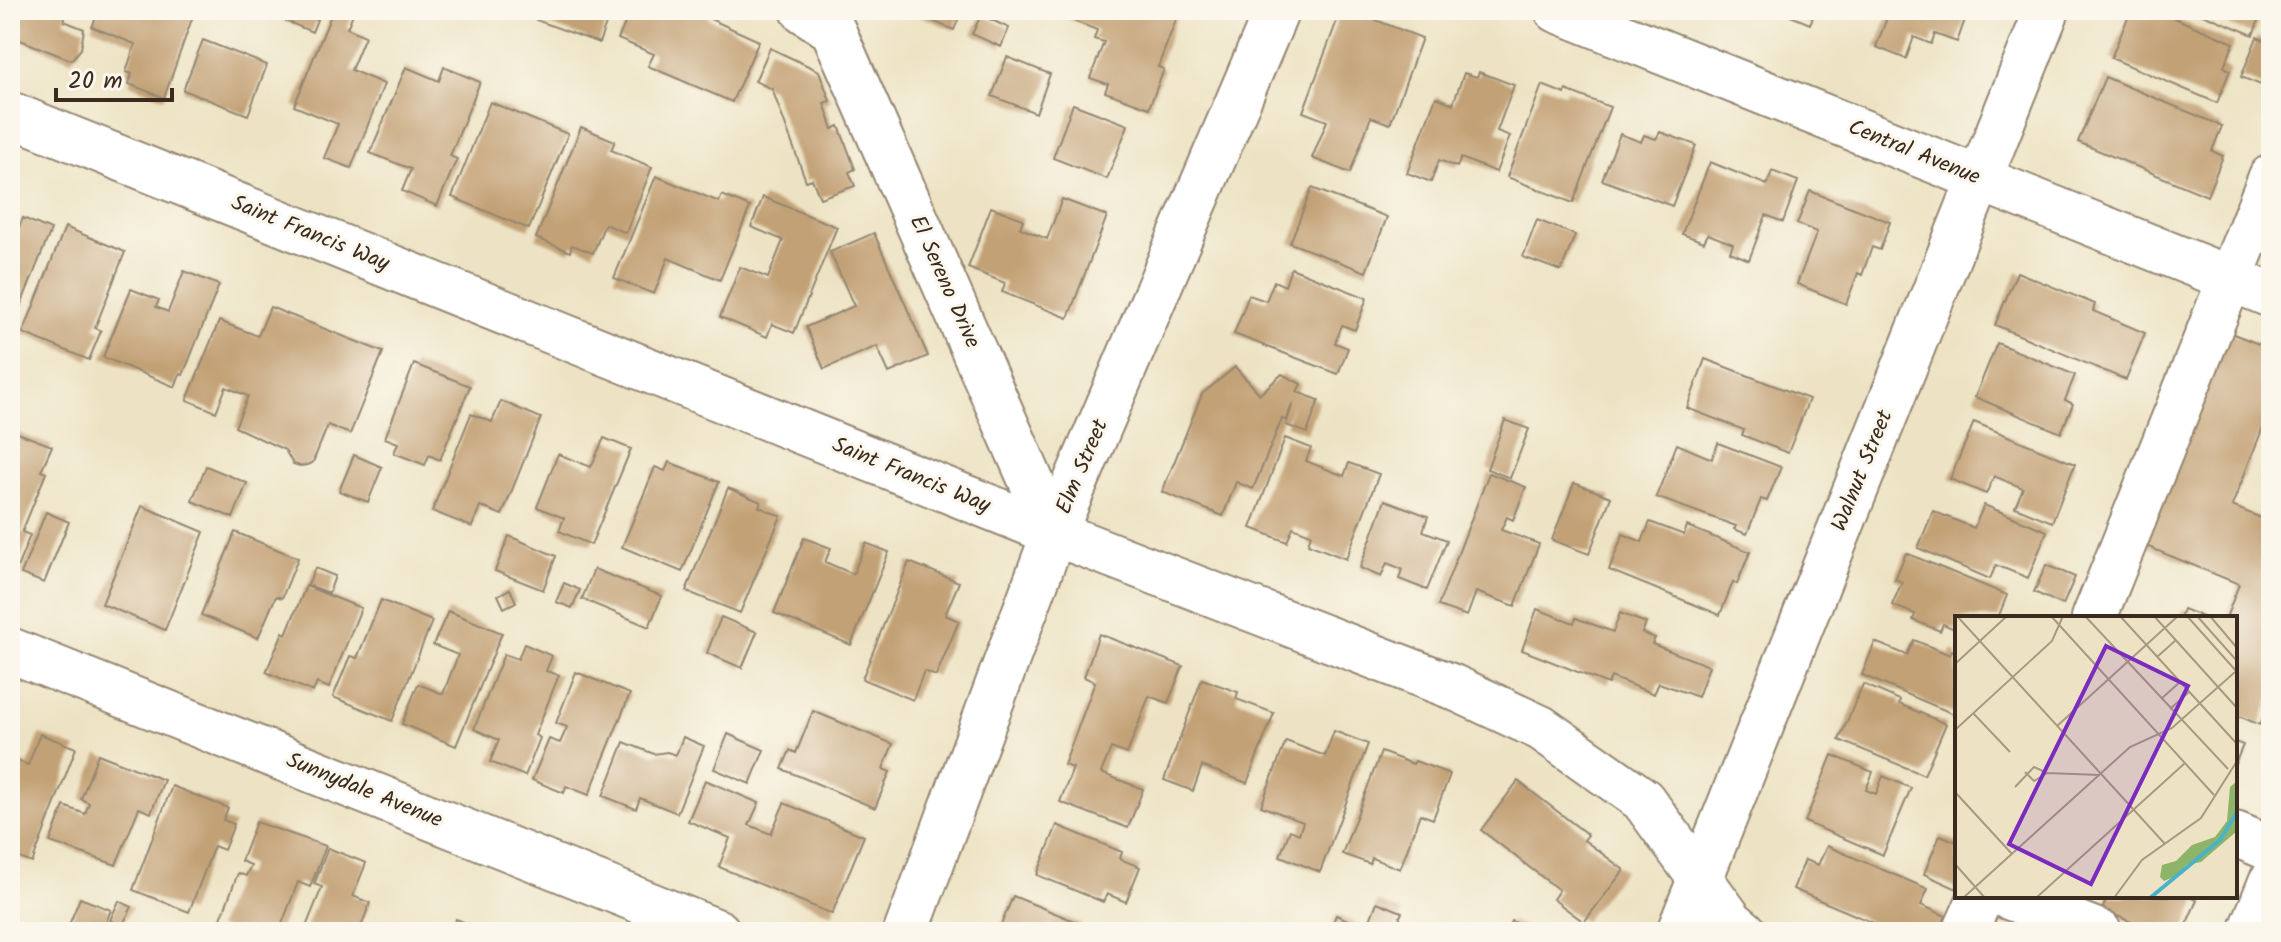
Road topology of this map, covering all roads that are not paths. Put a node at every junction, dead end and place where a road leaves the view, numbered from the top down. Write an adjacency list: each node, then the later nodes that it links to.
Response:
1 (1277, 10): 9 (street, Elm Street)
2 (1557, 10): 7 (street, Central Avenue)
3 (2047, 10): 7 (street, Walnut Street)
4 (824, 17): 9 (street, El Sereno Drive)
5 (10, 114): 9 (street, Saint Francis Way)
6 (2271, 177): 8 (street)
7 (1980, 179): 8 (street, Central Avenue); 14 (street, Walnut Street)
8 (2251, 287): 10 (street)
9 (1054, 533): 14 (street, Saint Francis Way); 19 (street, Elm Street)
10 (2095, 616)
11 (10, 650): 18 (street, Sunnydale Avenue)
12 (2237, 835): 13 (street)
13 (2271, 849)
14 (1700, 878): 20 (street, Walnut Street); 21 (street, Saint Francis Way)
15 (2271, 882): 24 (street)
16 (1980, 898): 22 (street)
17 (2011, 898): 23 (street)
18 (718, 932)
19 (906, 932)
20 (1679, 932)
21 (1744, 932)
22 (1965, 932)
23 (2099, 932)
24 (2251, 932)

